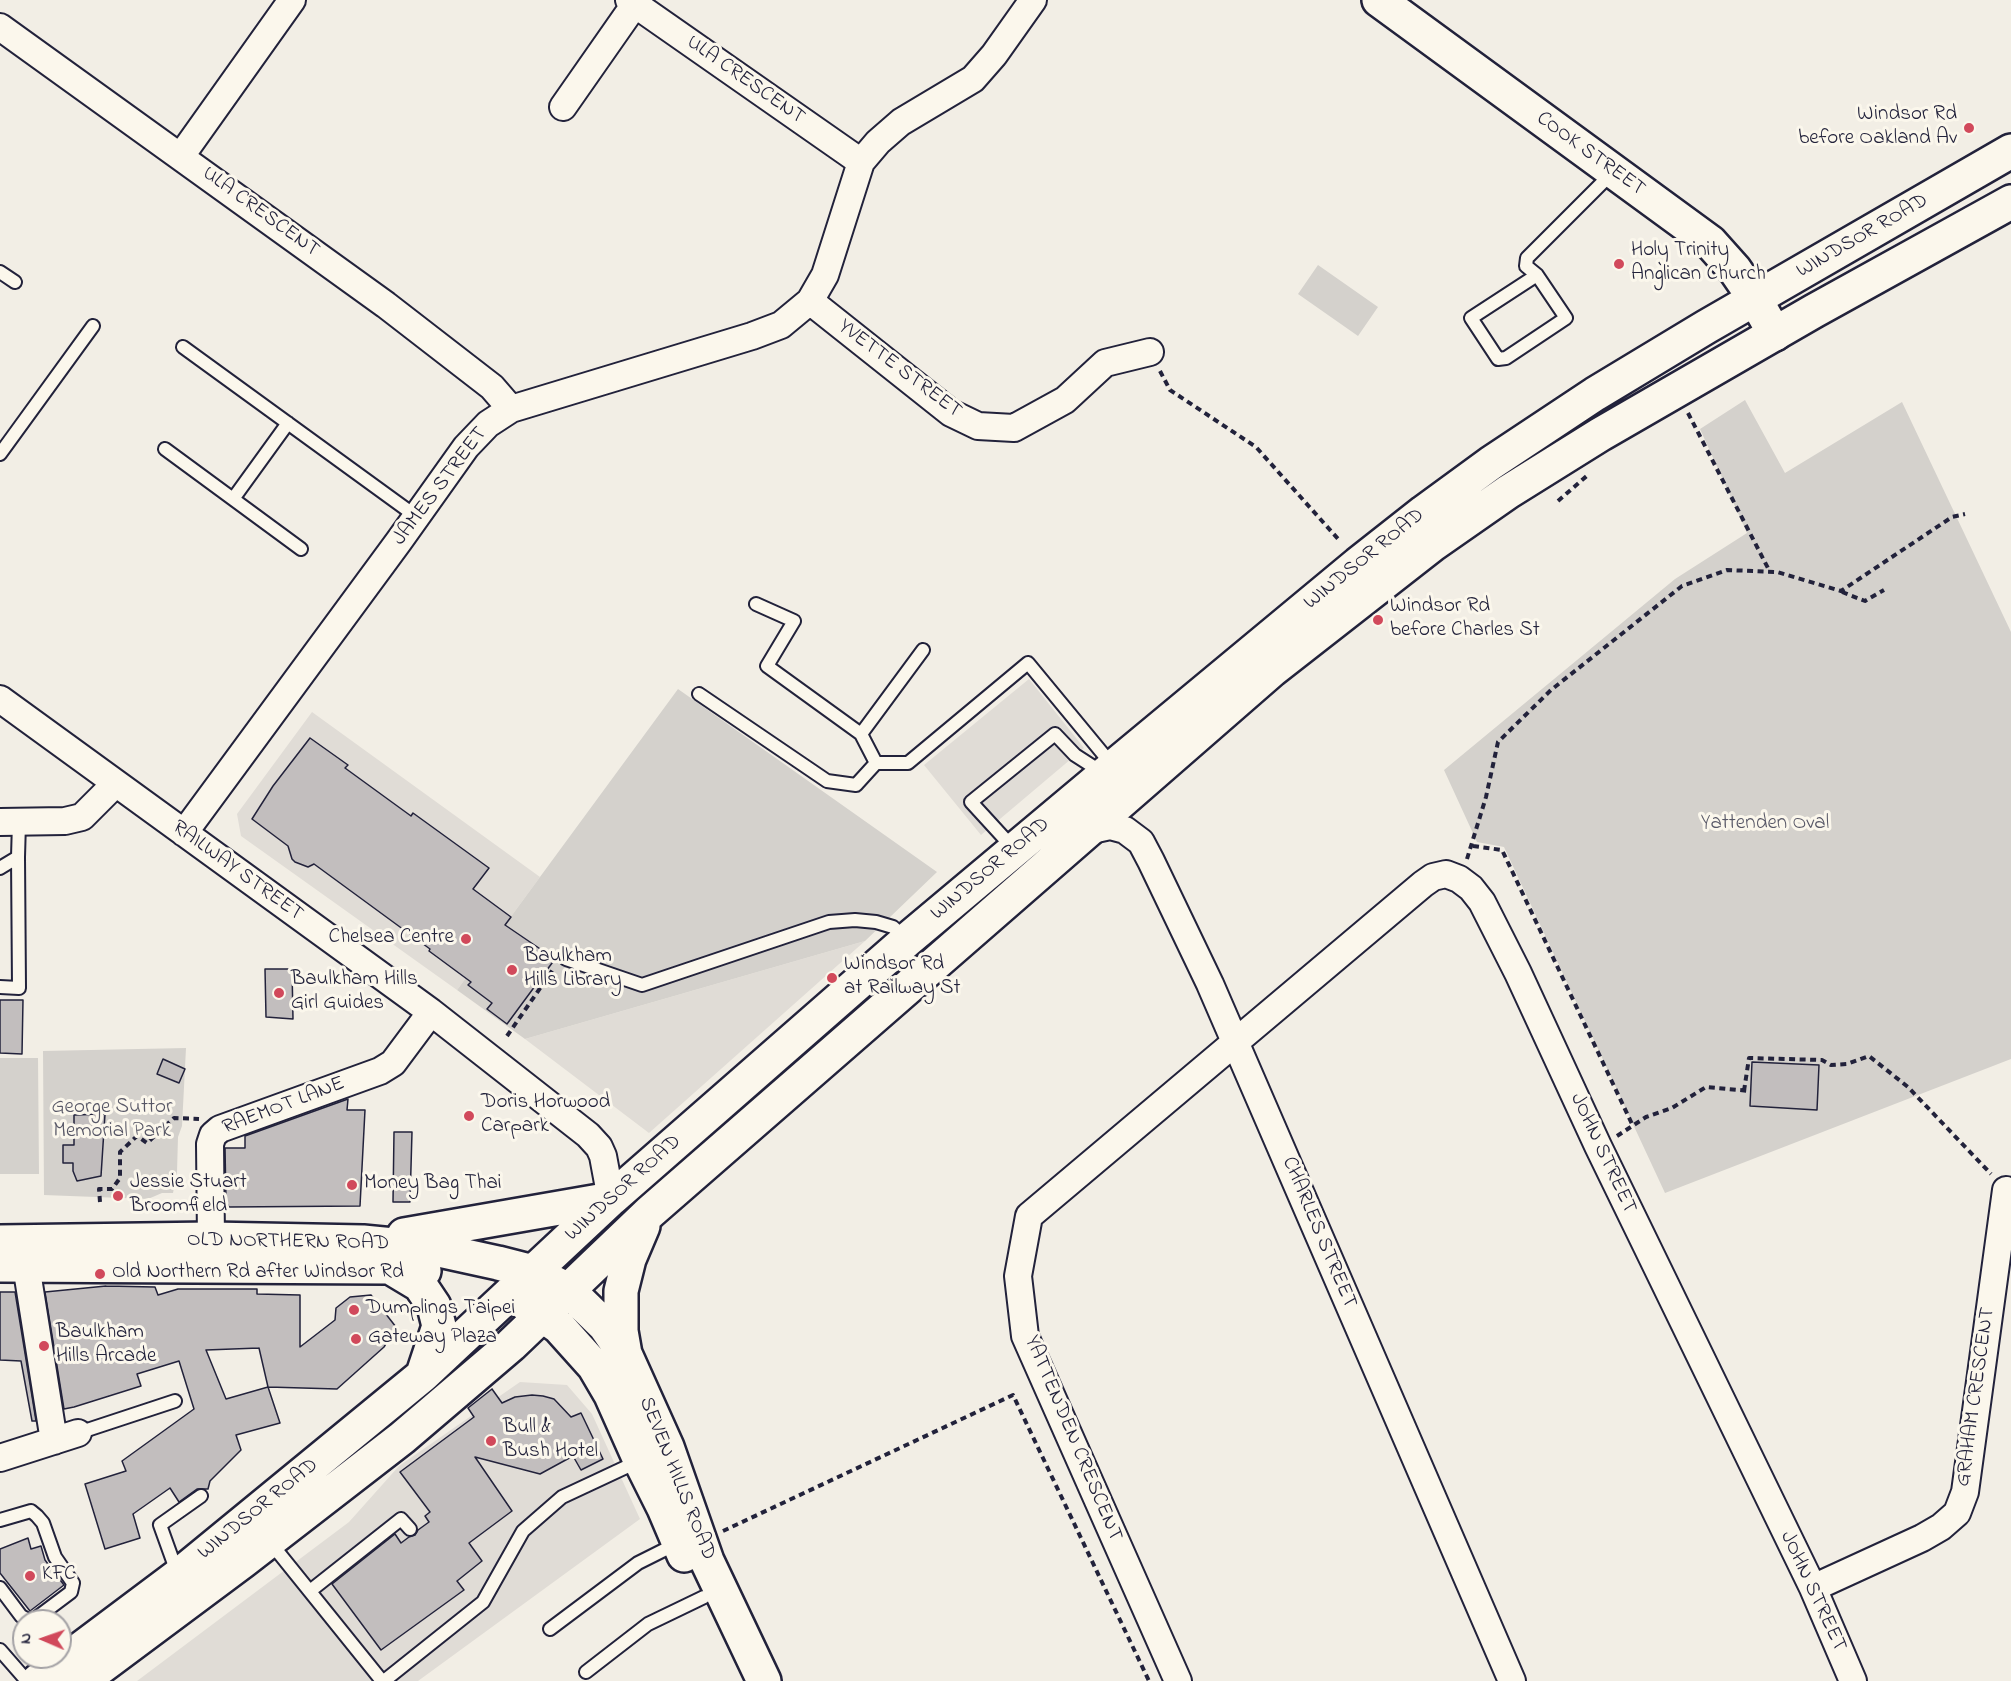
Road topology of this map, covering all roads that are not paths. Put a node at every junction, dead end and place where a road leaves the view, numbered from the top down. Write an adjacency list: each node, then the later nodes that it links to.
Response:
1 (292, 0): 8 (street)
2 (1034, 0): 9 (street)
3 (1379, 0): 10 (main road, COOK STREET)
4 (632, 2): 6 (street); 9 (street, ULA CRESCENT)
5 (0, 27): 8 (street, ULA CRESCENT)
6 (563, 107)
7 (2011, 151): 15 (main road, WINDSOR ROAD)
8 (181, 156): 21 (street, ULA CRESCENT)
9 (861, 162): 16 (street, JAMES STREET)
10 (1614, 171): 13 (lane); 15 (main road, COOK STREET)
11 (2011, 202): 18 (main road, WINDSOR ROAD)
12 (0, 272): 14 (lane)
13 (1537, 275): 13 (lane)
14 (15, 282)
15 (1755, 299): 18 (main road, COOK STREET); 34 (main road, WINDSOR ROAD)
16 (810, 302): 20 (street, YVETTE STREET); 21 (street, JAMES STREET)
17 (93, 326): 24 (lane)
18 (1775, 334): 37 (main road, WINDSOR ROAD)
19 (183, 347): 22 (lane)
20 (1150, 352)
21 (511, 409): 26 (street, JAMES STREET)
22 (288, 423): 25 (lane); 26 (lane)
23 (165, 449): 25 (lane)
24 (0, 454)
25 (232, 498): 27 (lane)
26 (417, 517): 38 (street, JAMES STREET)
27 (301, 549)
28 (756, 604): 32 (lane)
29 (923, 650): 32 (lane)
30 (699, 694): 33 (lane)
31 (0, 699): 35 (street, RAILWAY STREET)
32 (861, 734): 33 (lane)
33 (876, 763): 34 (lane)
34 (1109, 770): 39 (main road, WINDSOR ROAD); 39 (lane)
35 (115, 784): 36 (street); 38 (street, RAILWAY STREET)
36 (10, 822): 40 (lane)
37 (1087, 831): 46 (street, CHARLES STREET); 49 (main road, WINDSOR ROAD)
38 (184, 833): 45 (street, RAILWAY STREET)
39 (1015, 850): 42 (main road, WINDSOR ROAD)
40 (18, 857): 41 (lane); 44 (lane)
41 (0, 868)
42 (907, 940): 43 (lane); 48 (main road, WINDSOR ROAD)
43 (566, 958)
44 (0, 987)
45 (430, 1012): 48 (street, RAILWAY STREET); 50 (street, RAEMOT LANE)
46 (1240, 1037): 73 (street, JOHN STREET); 85 (street, YATTENDEN CRESCENT); 86 (street, CHARLES STREET)
47 (2006, 1190): 73 (street, GRAHAM CRESCENT)
48 (611, 1199): 52 (main road); 55 (main road, WINDSOR ROAD)
49 (651, 1212): 56 (main road, WINDSOR ROAD); 58 (main road)
50 (211, 1239): 51 (main road, OLD NORTHERN ROAD); 52 (main road, OLD NORTHERN ROAD)
51 (0, 1242)
52 (363, 1242): 55 (main road, OLD NORTHERN ROAD)
53 (13, 1265): 54 (main road, OLD NORTHERN ROAD); 62 (street)
54 (388, 1267): 55 (main road, OLD NORTHERN ROAD); 59 (main road)
55 (521, 1283): 56 (main road, OLD NORTHERN ROAD); 57 (main road, OLD NORTHERN ROAD); 59 (main road, WINDSOR ROAD)
56 (568, 1290): 57 (main road, WINDSOR ROAD); 58 (main road, SEVEN HILLS ROAD)
57 (543, 1314): 64 (main road, SEVEN HILLS ROAD); 68 (main road, WINDSOR ROAD)
58 (626, 1356): 84 (main road, SEVEN HILLS ROAD)
59 (423, 1375): 71 (main road, WINDSOR ROAD)
60 (175, 1401): 61 (lane)
61 (78, 1433): 62 (street)
62 (54, 1441): 63 (street)
63 (0, 1458)
64 (640, 1460): 69 (main road, SEVEN HILLS ROAD); 82 (lane)
65 (201, 1496): 71 (lane)
66 (0, 1520): 72 (lane)
67 (410, 1529): 74 (lane)
68 (260, 1539): 74 (lane); 81 (main road, WINDSOR ROAD)
69 (679, 1542): 75 (main road, SEVEN HILLS ROAD); 76 (lane)
70 (234, 1546): 71 (lane)
71 (178, 1576): 80 (main road, WINDSOR ROAD)
72 (0, 1588)
73 (1812, 1588): 87 (street, JOHN STREET)
74 (309, 1591): 82 (lane)
75 (704, 1597): 78 (lane); 83 (main road, SEVEN HILLS ROAD)
76 (550, 1629)
77 (0, 1650): 79 (lane)
78 (586, 1672)
79 (27, 1681)
80 (38, 1681)
81 (82, 1681)
82 (383, 1681)
83 (743, 1681)
84 (764, 1681)
85 (1178, 1681)
86 (1512, 1681)
87 (1853, 1681)

